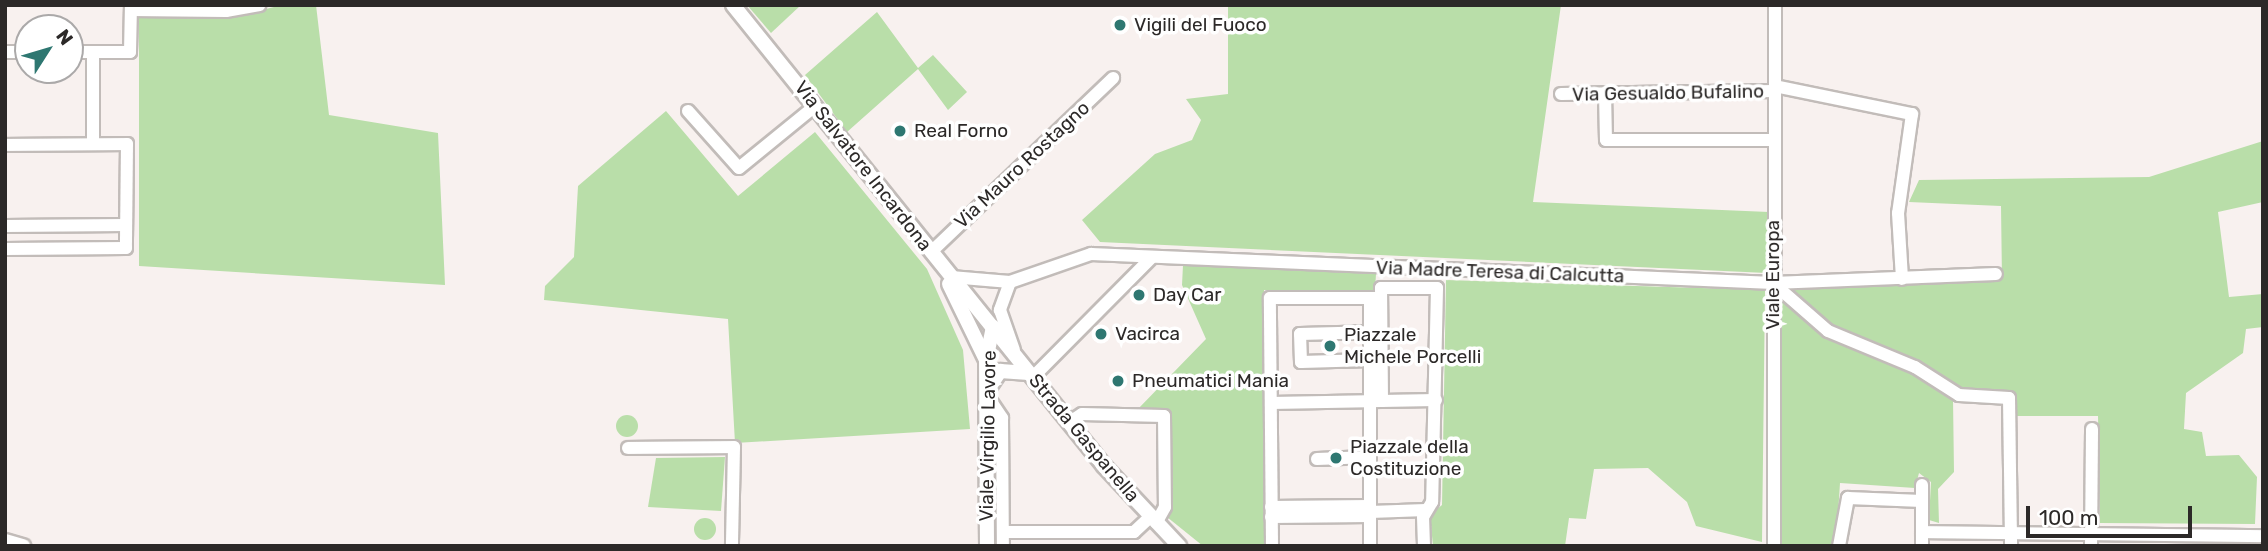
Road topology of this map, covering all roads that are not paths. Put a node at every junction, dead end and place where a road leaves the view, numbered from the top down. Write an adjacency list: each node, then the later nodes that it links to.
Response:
1 (259, 5): 4 (street)
2 (733, 5): 11 (street, Via Salvatore Incardona)
3 (1776, 5): 8 (street, Viale Europa)
4 (131, 7): 6 (street)
5 (84, 52): 6 (street)
6 (93, 52): 14 (street)
7 (1114, 78): 19 (street, Via Mauro Rostagno)
8 (1775, 89): 9 (street, Via Gesualdo Bufalino); 13 (street, Viale Europa); 23 (street, Via Gesualdo Bufalino)
9 (1605, 93): 10 (street, Via Gesualdo Bufalino); 13 (street)
10 (1561, 94)
11 (815, 106): 12 (street); 19 (street, Via Salvatore Incardona)
12 (688, 111)
13 (1775, 140): 25 (street, Viale Europa)
14 (93, 144): 15 (street); 16 (street)
15 (5, 145)
16 (126, 225): 17 (street); 18 (street)
17 (5, 226)
18 (5, 249)
19 (934, 256): 22 (street, Via Salvatore Incardona); 33 (street)
20 (1152, 257): 24 (street, Via Madre Teresa di Calcutta); 25 (street, Via Madre Teresa di Calcutta); 35 (street)
21 (1996, 274): 23 (street, Via Madre Teresa di Calcutta)
22 (951, 277): 26 (street, Via Madre Teresa di Calcutta); 29 (street, Via Salvatore Incardona)
23 (1902, 279): 25 (street, Via Madre Teresa di Calcutta)
24 (1010, 282): 26 (street, Via Madre Teresa di Calcutta); 28 (street)
25 (1773, 283): 54 (street); 66 (street, Viale Europa)
26 (985, 284): 29 (street)
27 (1375, 298): 31 (street); 37 (street); 39 (street)
28 (999, 301): 29 (street); 30 (street); 32 (street)
29 (974, 305): 30 (street, Via Salvatore Incardona)
30 (993, 327): 32 (street, Strada Gaspanella); 33 (street, Viale Virgilio Lavore)
31 (1376, 332): 34 (street); 34 (street); 38 (street)
32 (1019, 359): 35 (street, Strada Gaspanella)
33 (986, 360): 36 (street, Viale Virgilio Lavore)
34 (1370, 360): 38 (street)
35 (1033, 377): 36 (street); 40 (street, Strada Gaspanella)
36 (986, 394): 51 (street); 60 (street, Viale Virgilio Lavore)
37 (1436, 400): 38 (street); 47 (street)
38 (1374, 404): 39 (street); 43 (street)
39 (1271, 407): 49 (street)
40 (1070, 422): 50 (street, Strada Gaspanella); 50 (street)
41 (2092, 429): 55 (street)
42 (628, 448): 59 (street)
43 (1370, 457): 44 (street); 48 (street)
44 (1317, 459)
45 (1923, 485): 46 (street)
46 (1922, 501): 53 (street); 67 (street)
47 (1426, 510): 48 (street); 65 (street)
48 (1370, 511): 49 (street); 64 (street)
49 (1271, 512): 63 (street)
50 (1153, 520): 51 (street); 62 (street, Strada Gaspanella)
51 (1003, 532): 61 (street)
52 (2263, 536): 56 (street)
53 (1922, 539): 54 (street)
54 (2010, 539): 55 (street)
55 (2091, 540): 56 (street)
56 (2165, 540)
57 (5, 541): 58 (street)
58 (23, 546)
59 (732, 546)
60 (987, 546)
61 (1003, 546)
62 (1179, 546)
63 (1272, 546)
64 (1370, 546)
65 (1423, 546)
66 (1773, 546)
67 (1839, 546)

